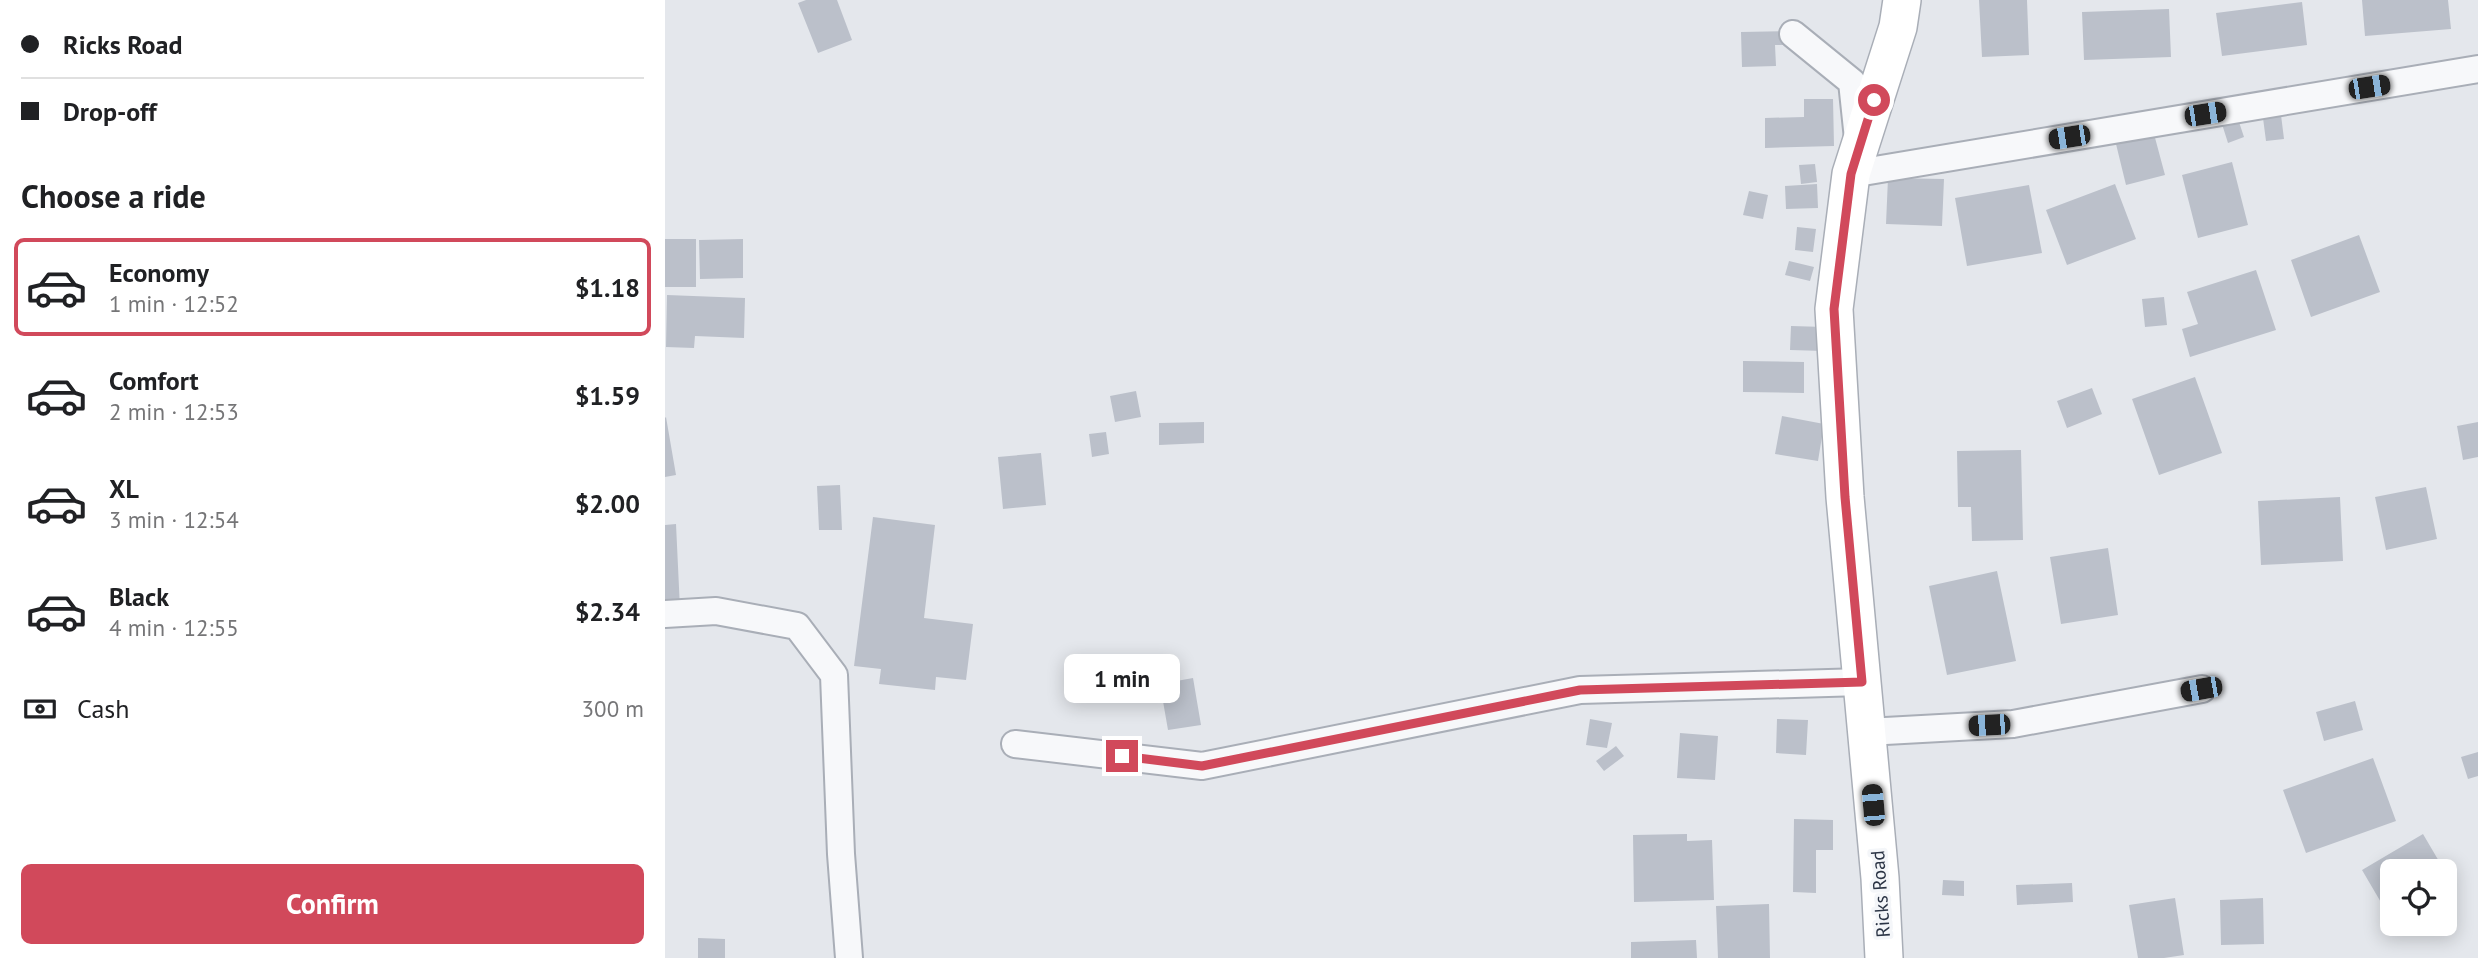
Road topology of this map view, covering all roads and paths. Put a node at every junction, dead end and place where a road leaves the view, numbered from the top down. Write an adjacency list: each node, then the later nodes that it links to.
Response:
1 (1902, 0): 4 (street, Ricks Road)
2 (1793, 34): 4 (street)
3 (2478, 69): 4 (street)
4 (1855, 161): 6 (street, Ricks Road)
5 (665, 614): 10 (street)
6 (1862, 682): 8 (street, Ricks Road); 9 (street)
7 (2201, 689): 8 (street)
8 (1867, 732): 11 (street, Ricks Road)
9 (1015, 744)
10 (849, 958)
11 (1884, 958)

